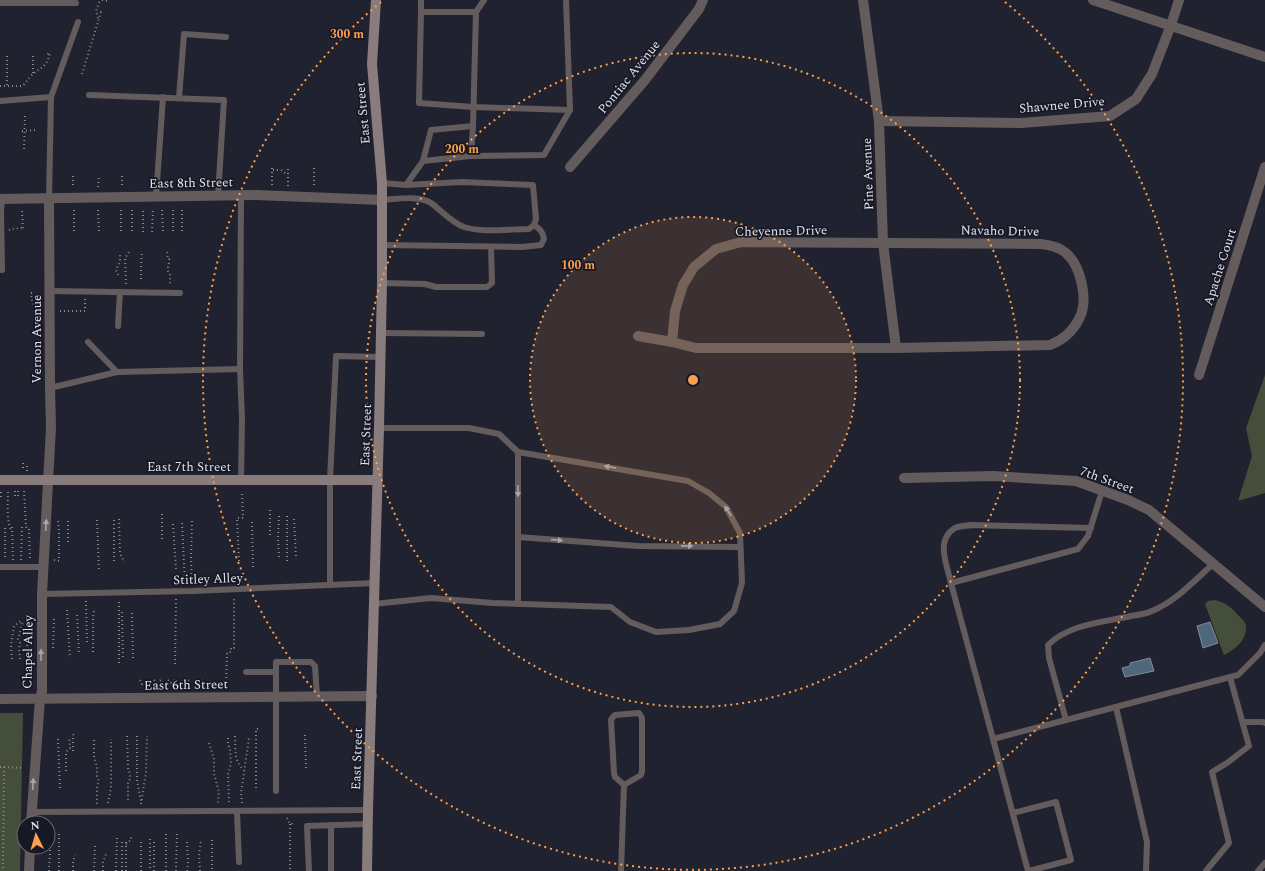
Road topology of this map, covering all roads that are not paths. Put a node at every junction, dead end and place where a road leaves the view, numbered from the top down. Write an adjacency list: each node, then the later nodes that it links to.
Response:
1 (376, 0): 30 (main road, East Street)
2 (421, 0): 11 (lane)
3 (484, 0): 12 (lane)
4 (566, 0): 23 (lane)
5 (703, 0): 28 (street, Pontiac Avenue)
6 (863, 0): 24 (street, Pine Avenue)
7 (1093, 0): 14 (street)
8 (1179, 0): 14 (street, Shawnee Drive)
9 (0, 3): 10 (lane)
10 (76, 3)
11 (421, 12): 12 (lane); 22 (lane)
12 (476, 12): 22 (lane)
13 (78, 22): 18 (lane)
14 (1171, 25): 16 (street); 24 (street, Shawnee Drive)
15 (226, 37): 20 (lane)
16 (1265, 57)
17 (89, 95): 19 (lane)
18 (51, 97): 21 (lane); 35 (lane)
19 (163, 98): 20 (lane); 34 (lane)
20 (179, 98): 32 (lane)
21 (0, 101)
22 (473, 107): 23 (lane); 25 (lane)
23 (570, 110): 26 (lane)
24 (878, 121): 39 (street, Pine Avenue)
25 (473, 126): 26 (lane); 27 (lane)
26 (471, 156): 27 (lane)
27 (422, 161): 31 (lane)
28 (570, 167)
29 (1265, 167): 57 (street, Apache Court)
30 (382, 183): 31 (lane); 37 (main road, East Street)
31 (406, 184): 38 (lane)
32 (218, 196): 33 (street, East 8th Street); 34 (street, East 8th Street)
33 (241, 196): 37 (street, East 8th Street); 55 (lane)
34 (156, 197): 35 (street, East 8th Street)
35 (49, 198): 36 (street, East 8th Street); 44 (street, Vernon Avenue)
36 (1, 199): 42 (lane)
37 (382, 200): 38 (lane); 40 (main road, East Street)
38 (534, 225): 41 (lane)
39 (884, 243): 52 (street, Cheyenne Drive); 53 (street, Pine Avenue); 53 (street, Navaho Drive)
40 (382, 245): 41 (lane); 43 (main road, East Street)
41 (491, 247): 43 (lane)
42 (2, 270)
43 (382, 283): 48 (main road, East Street)
44 (50, 291): 45 (lane); 58 (street, Vernon Avenue)
45 (123, 292): 46 (lane); 47 (lane)
46 (180, 293)
47 (118, 326)
48 (381, 333): 49 (lane); 54 (main road, East Street)
49 (482, 334)
50 (638, 336): 52 (street)
51 (88, 342): 56 (lane)
52 (672, 342): 53 (street)
53 (896, 348)
54 (381, 357): 59 (main road, East Street); 64 (lane)
55 (240, 369): 56 (lane); 66 (lane)
56 (117, 372): 58 (lane)
57 (1200, 375)
58 (50, 388): 63 (street, Vernon Avenue)
59 (379, 428): 60 (lane); 65 (main road, East Street)
60 (518, 452): 69 (lane, one-way to 69); 70 (lane, one-way to 60)
61 (904, 478): 67 (street, 7th Street)
62 (0, 480): 63 (main road, East 7th Street)
63 (48, 480): 66 (main road, East 7th Street); 71 (street, Chapel Alley, one-way to 63)
64 (330, 480): 65 (main road, East 7th Street); 66 (main road, East 7th Street); 76 (lane)
65 (377, 480): 74 (main road, East Street)
66 (242, 485)
67 (1102, 491): 68 (lane); 72 (street, 7th Street)
68 (1091, 528): 75 (lane); 75 (lane)
69 (518, 537): 70 (lane, one-way to 70); 79 (lane)
70 (740, 547): 79 (lane)
71 (44, 563): 73 (lane); 77 (street, Chapel Alley)
72 (1212, 564): 80 (street, 7th Street); 91 (lane)
73 (3, 567)
74 (375, 583): 76 (lane, Stitley Alley); 78 (main road, East Street)
75 (951, 583): 94 (lane)
76 (330, 585): 77 (lane, Stitley Alley)
77 (42, 594): 89 (street, Chapel Alley, one-way to 77)
78 (374, 604): 79 (lane); 86 (main road, East Street)
79 (518, 604)
80 (1265, 607)
81 (1265, 645): 84 (lane)
82 (246, 672): 83 (lane)
83 (276, 672): 85 (lane); 87 (lane)
84 (1230, 677): 90 (lane); 92 (lane)
85 (317, 696): 86 (street, East 6th Street); 87 (street, East 6th Street)
86 (372, 696): 97 (main road, East Street)
87 (276, 697): 89 (street, East 6th Street); 96 (lane)
88 (0, 699): 89 (street, East 6th Street)
89 (40, 699): 99 (street, Chapel Alley, one-way to 89)
90 (1116, 707): 91 (lane); 112 (lane)
91 (1066, 720): 94 (lane)
92 (1243, 722): 93 (lane); 113 (lane)
93 (1265, 723)
94 (993, 739): 100 (lane)
95 (624, 785): 95 (lane); 110 (lane)
96 (276, 792)
97 (368, 810): 98 (lane); 101 (main road, East Street)
98 (240, 811): 99 (lane); 104 (lane)
99 (31, 812)
100 (1013, 813): 111 (lane); 111 (lane)
101 (368, 824): 102 (lane); 109 (main road, East Street)
102 (331, 825): 107 (lane); 108 (lane)
103 (30, 855): 106 (street)
104 (238, 862)
105 (1265, 863): 114 (lane)
106 (29, 871)
107 (309, 871)
108 (332, 871)
109 (367, 871)
110 (621, 871)
111 (1028, 871)
112 (1146, 871)
113 (1206, 871)
114 (1258, 871)

